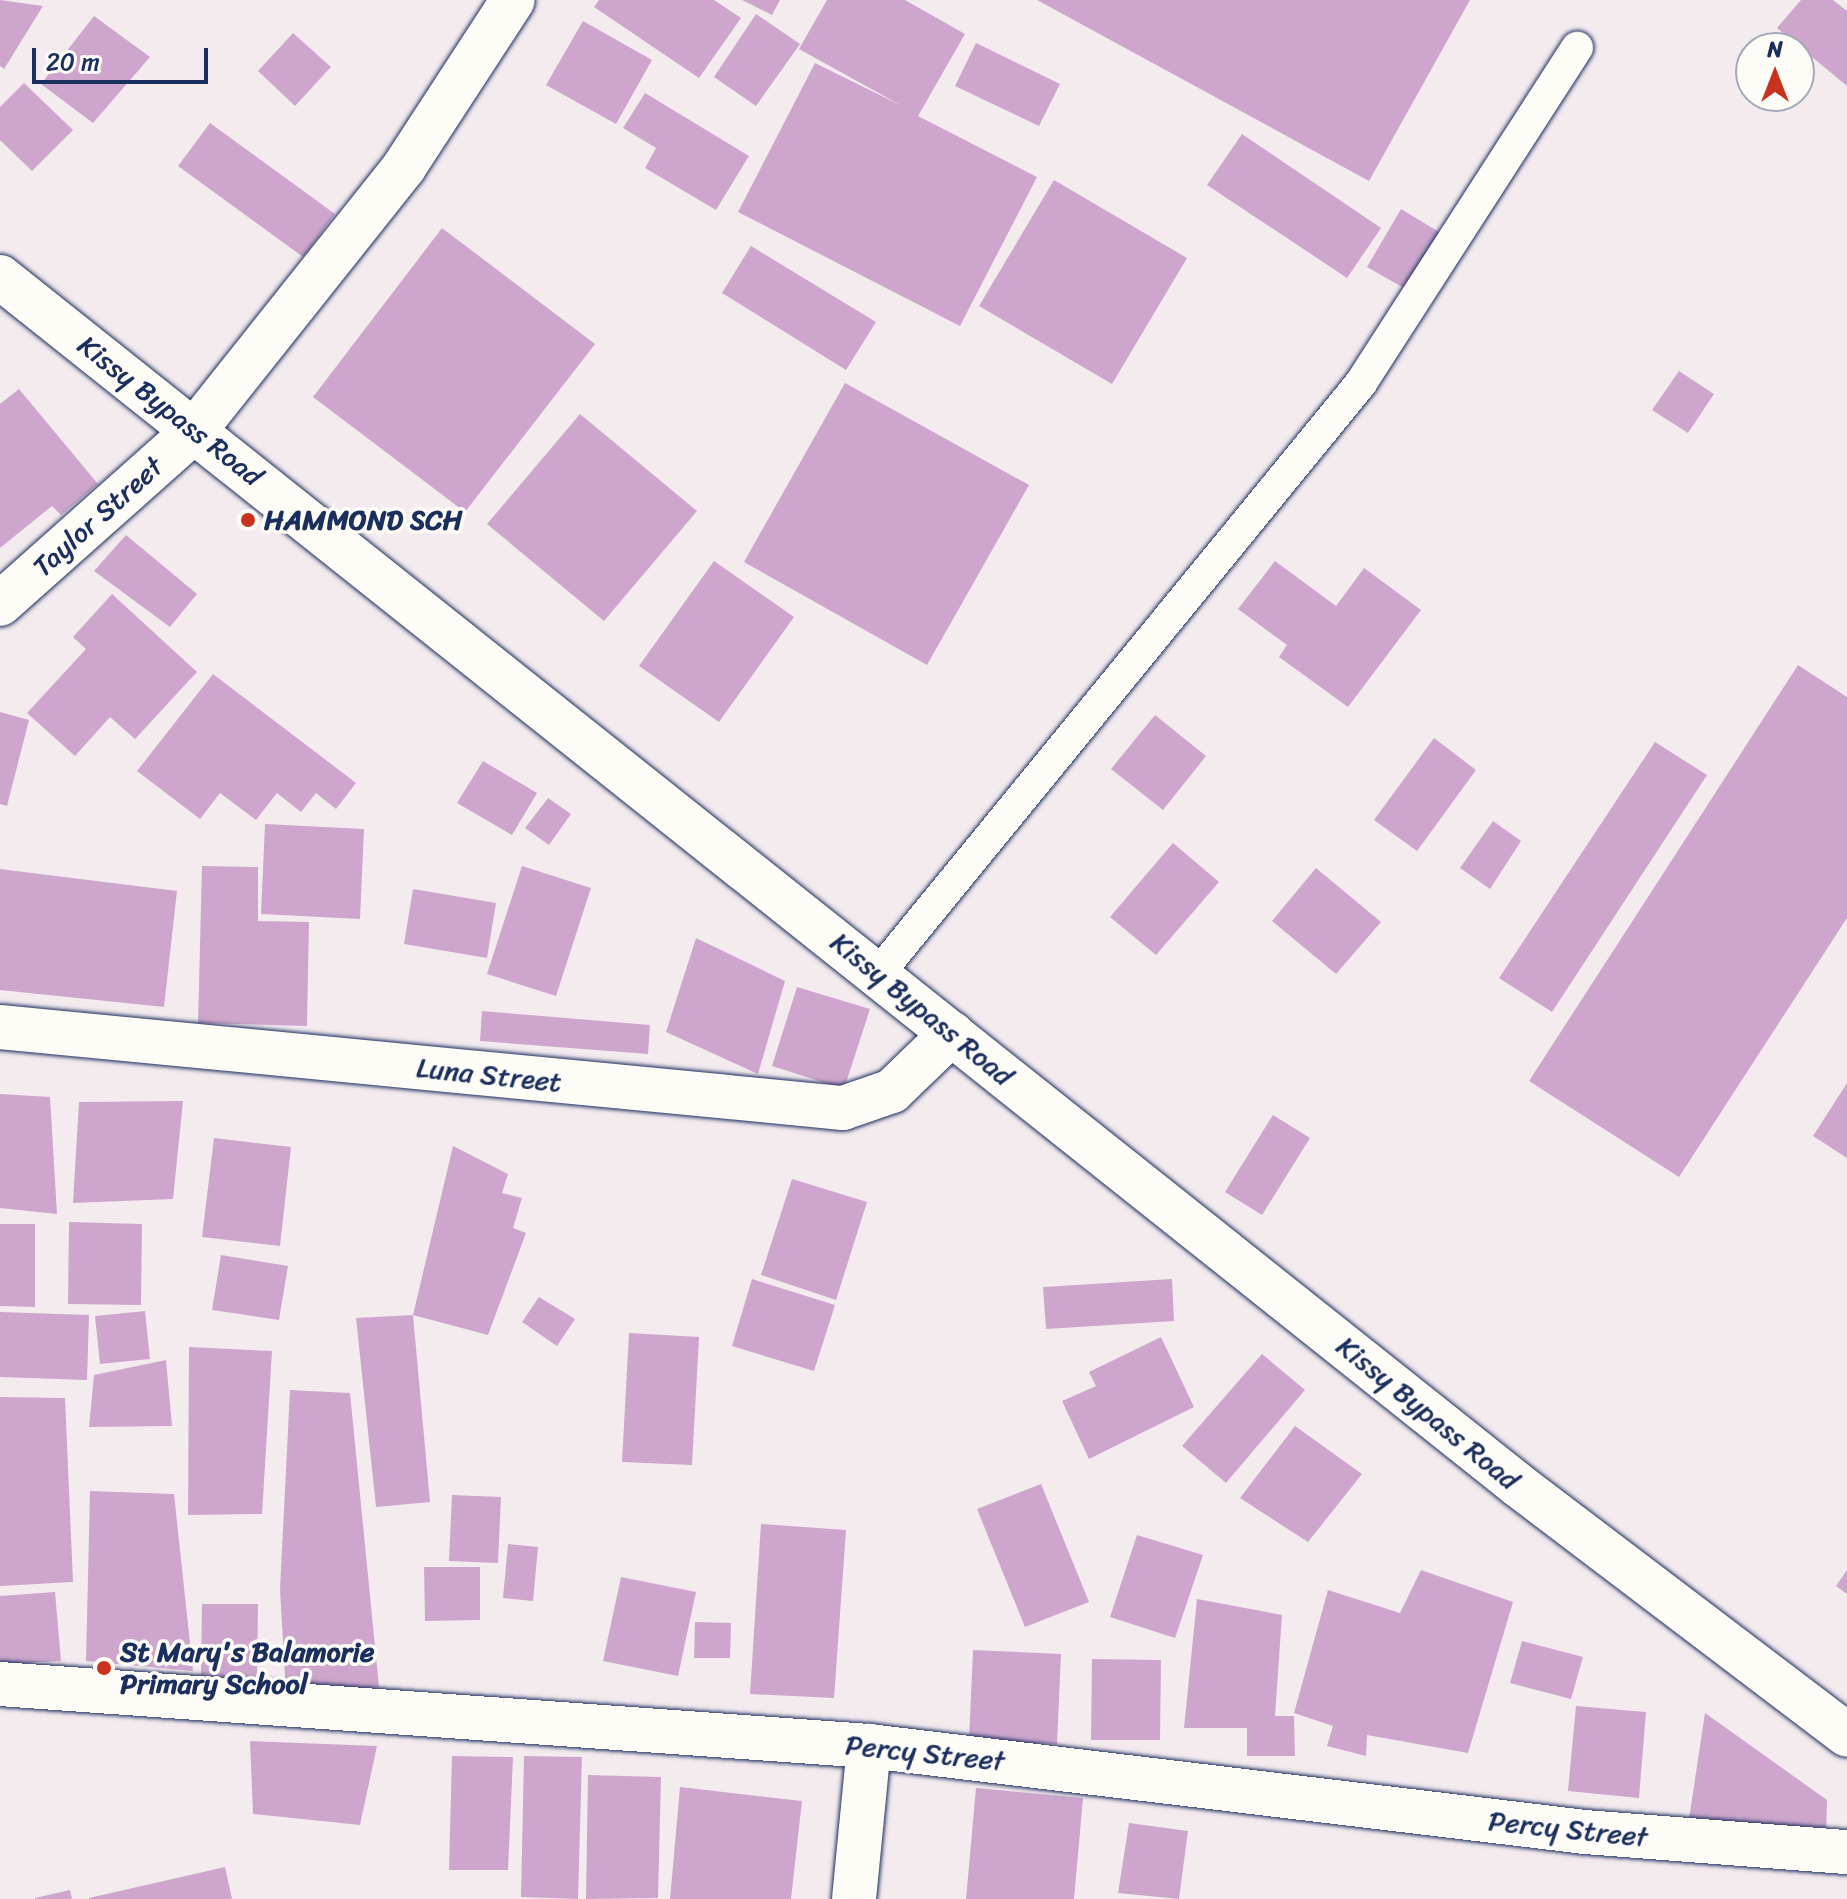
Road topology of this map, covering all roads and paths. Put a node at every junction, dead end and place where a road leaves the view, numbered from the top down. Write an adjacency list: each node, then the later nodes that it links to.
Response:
1 (513, 0): 4 (street, Taylor Street)
2 (1577, 48): 6 (lane)
3 (0, 277): 4 (street, Kissy Bypass Road)
4 (195, 430): 5 (street, Taylor Street); 6 (street, Kissy Bypass Road)
5 (0, 604)
6 (878, 974): 8 (street, Kissy Bypass Road)
7 (0, 1027): 8 (street, Luna Street)
8 (952, 1033): 10 (street, Kissy Bypass Road)
9 (0, 1684): 11 (street, Percy Street)
10 (1847, 1735)
11 (869, 1746): 12 (street, Percy Street); 13 (street)
12 (1847, 1852)
13 (854, 1899)

